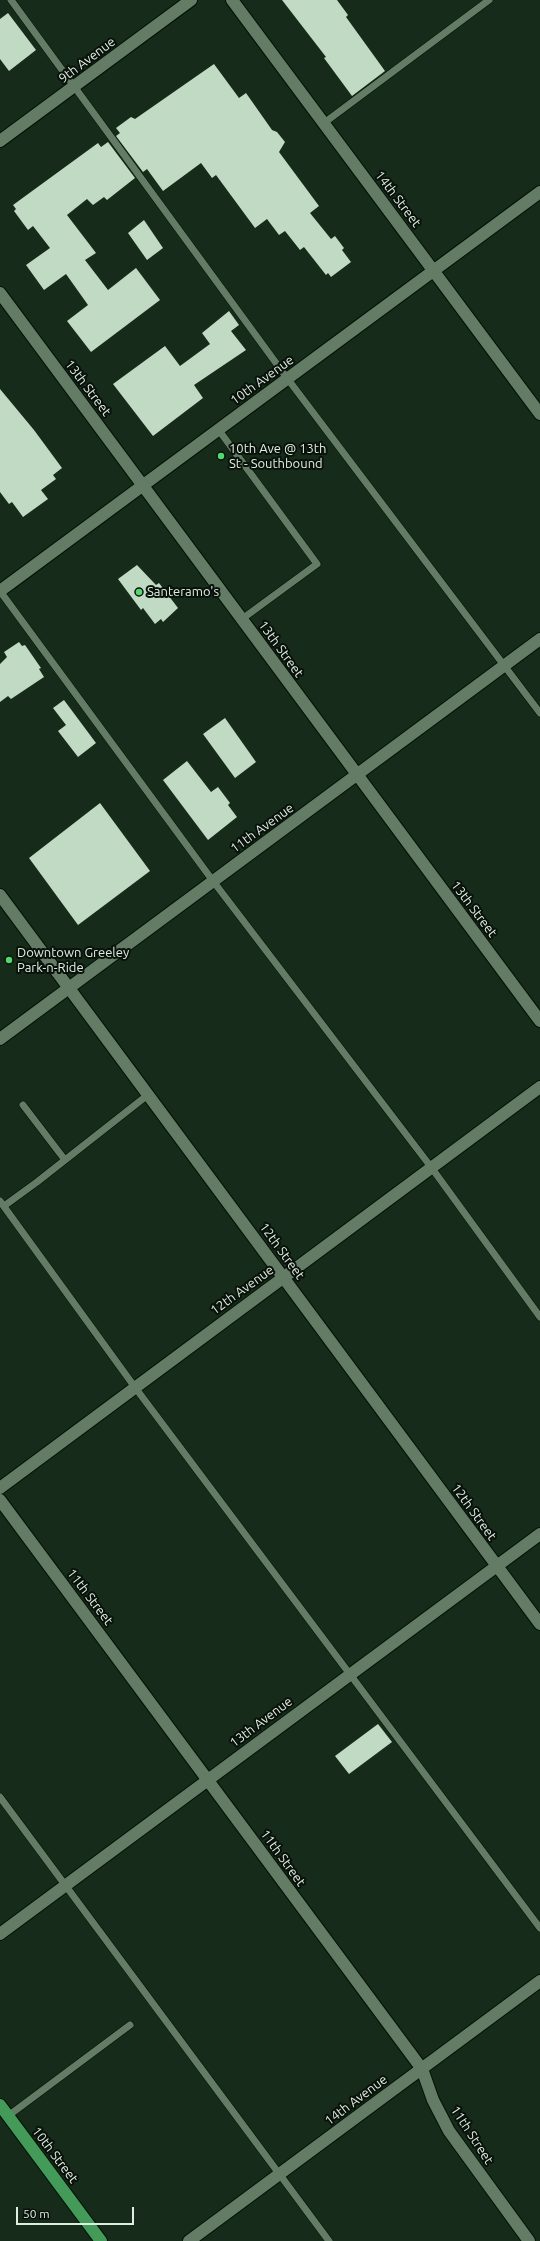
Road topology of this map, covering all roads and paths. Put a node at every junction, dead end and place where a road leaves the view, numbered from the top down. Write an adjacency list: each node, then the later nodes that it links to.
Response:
1 (11, 0): 5 (lane)
2 (191, 0): 5 (street, 9th Avenue)
3 (232, 0): 6 (street, 14th Street)
4 (489, 0): 6 (lane)
5 (74, 87): 7 (street, 9th Avenue); 11 (lane)
6 (324, 123): 9 (street, 14th Street)
7 (0, 141)
8 (540, 192): 9 (street, 10th Avenue)
9 (434, 270): 11 (street, 10th Avenue); 12 (street, 14th Street)
10 (0, 292): 14 (street, 13th Street)
11 (288, 378): 13 (street, 10th Avenue); 18 (lane)
12 (540, 414)
13 (218, 429): 14 (street, 10th Avenue); 16 (lane)
14 (142, 485): 15 (street, 10th Avenue); 16 (street, 13th Street)
15 (0, 591): 21 (lane)
16 (242, 619): 20 (street, 13th Street)
17 (540, 639): 18 (street, 11th Avenue)
18 (505, 665): 19 (lane); 20 (street, 11th Avenue)
19 (540, 713)
20 (357, 775): 21 (street, 11th Avenue); 24 (street, 13th Street)
21 (213, 882): 23 (street, 11th Avenue); 30 (lane)
22 (0, 895): 23 (street, 12th Street)
23 (70, 988): 25 (street, 11th Avenue); 27 (street, 12th Street)
24 (540, 1021)
25 (0, 1039)
26 (540, 1087): 30 (street, 12th Avenue)
27 (149, 1094): 29 (lane); 32 (street, 12th Street)
28 (23, 1105): 29 (lane)
29 (65, 1160): 31 (lane)
30 (431, 1167): 32 (street, 12th Avenue); 33 (lane)
31 (2, 1203): 34 (lane)
32 (283, 1277): 34 (street, 12th Avenue); 38 (street, 12th Street)
33 (540, 1317)
34 (134, 1386): 35 (street, 12th Avenue); 40 (lane)
35 (0, 1488)
36 (0, 1500): 41 (street, 11th Street)
37 (540, 1534): 38 (street, 13th Avenue)
38 (496, 1566): 39 (street, 12th Street); 40 (street, 13th Avenue)
39 (540, 1624)
40 (351, 1674): 41 (street, 13th Avenue); 44 (lane)
41 (208, 1780): 43 (street, 13th Avenue); 48 (street, 11th Street)
42 (0, 1797): 43 (lane)
43 (65, 1886): 45 (street, 13th Avenue); 51 (lane)
44 (540, 1928)
45 (0, 1934)
46 (540, 1981): 48 (street, 14th Avenue)
47 (130, 2025): 50 (lane)
48 (422, 2069): 51 (street, 14th Avenue); 55 (street, 11th Street)
49 (0, 2105): 50 (main road, 10th Street)
50 (8, 2116): 52 (main road, 10th Street)
51 (280, 2174): 53 (street, 14th Avenue); 54 (lane)
52 (101, 2241)
53 (190, 2241)
54 (329, 2241)
55 (528, 2241)

